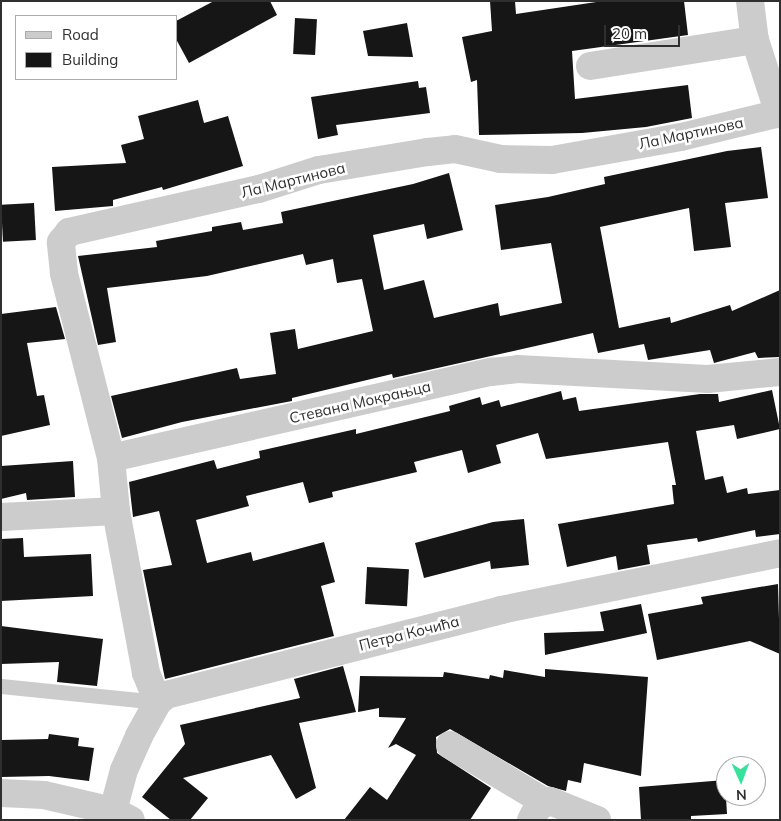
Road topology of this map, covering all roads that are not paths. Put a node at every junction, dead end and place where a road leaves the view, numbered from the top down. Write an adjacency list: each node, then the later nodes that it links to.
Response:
1 (750, 1): 2 (street)
2 (755, 40): 3 (street); 4 (street)
3 (590, 66)
4 (779, 114): 6 (street, Ла Мартинова)
5 (780, 372): 6 (street, Стевана Мокрањца)
6 (111, 458): 7 (street)
7 (116, 511): 8 (street); 11 (street)
8 (1, 517)
9 (780, 553): 11 (street, Петра Кочића)
10 (1, 686): 11 (lane)
11 (158, 702): 15 (street)
12 (450, 745): 14 (street)
13 (1, 793): 15 (street)
14 (538, 811): 16 (street)
15 (122, 815)
16 (597, 820)

